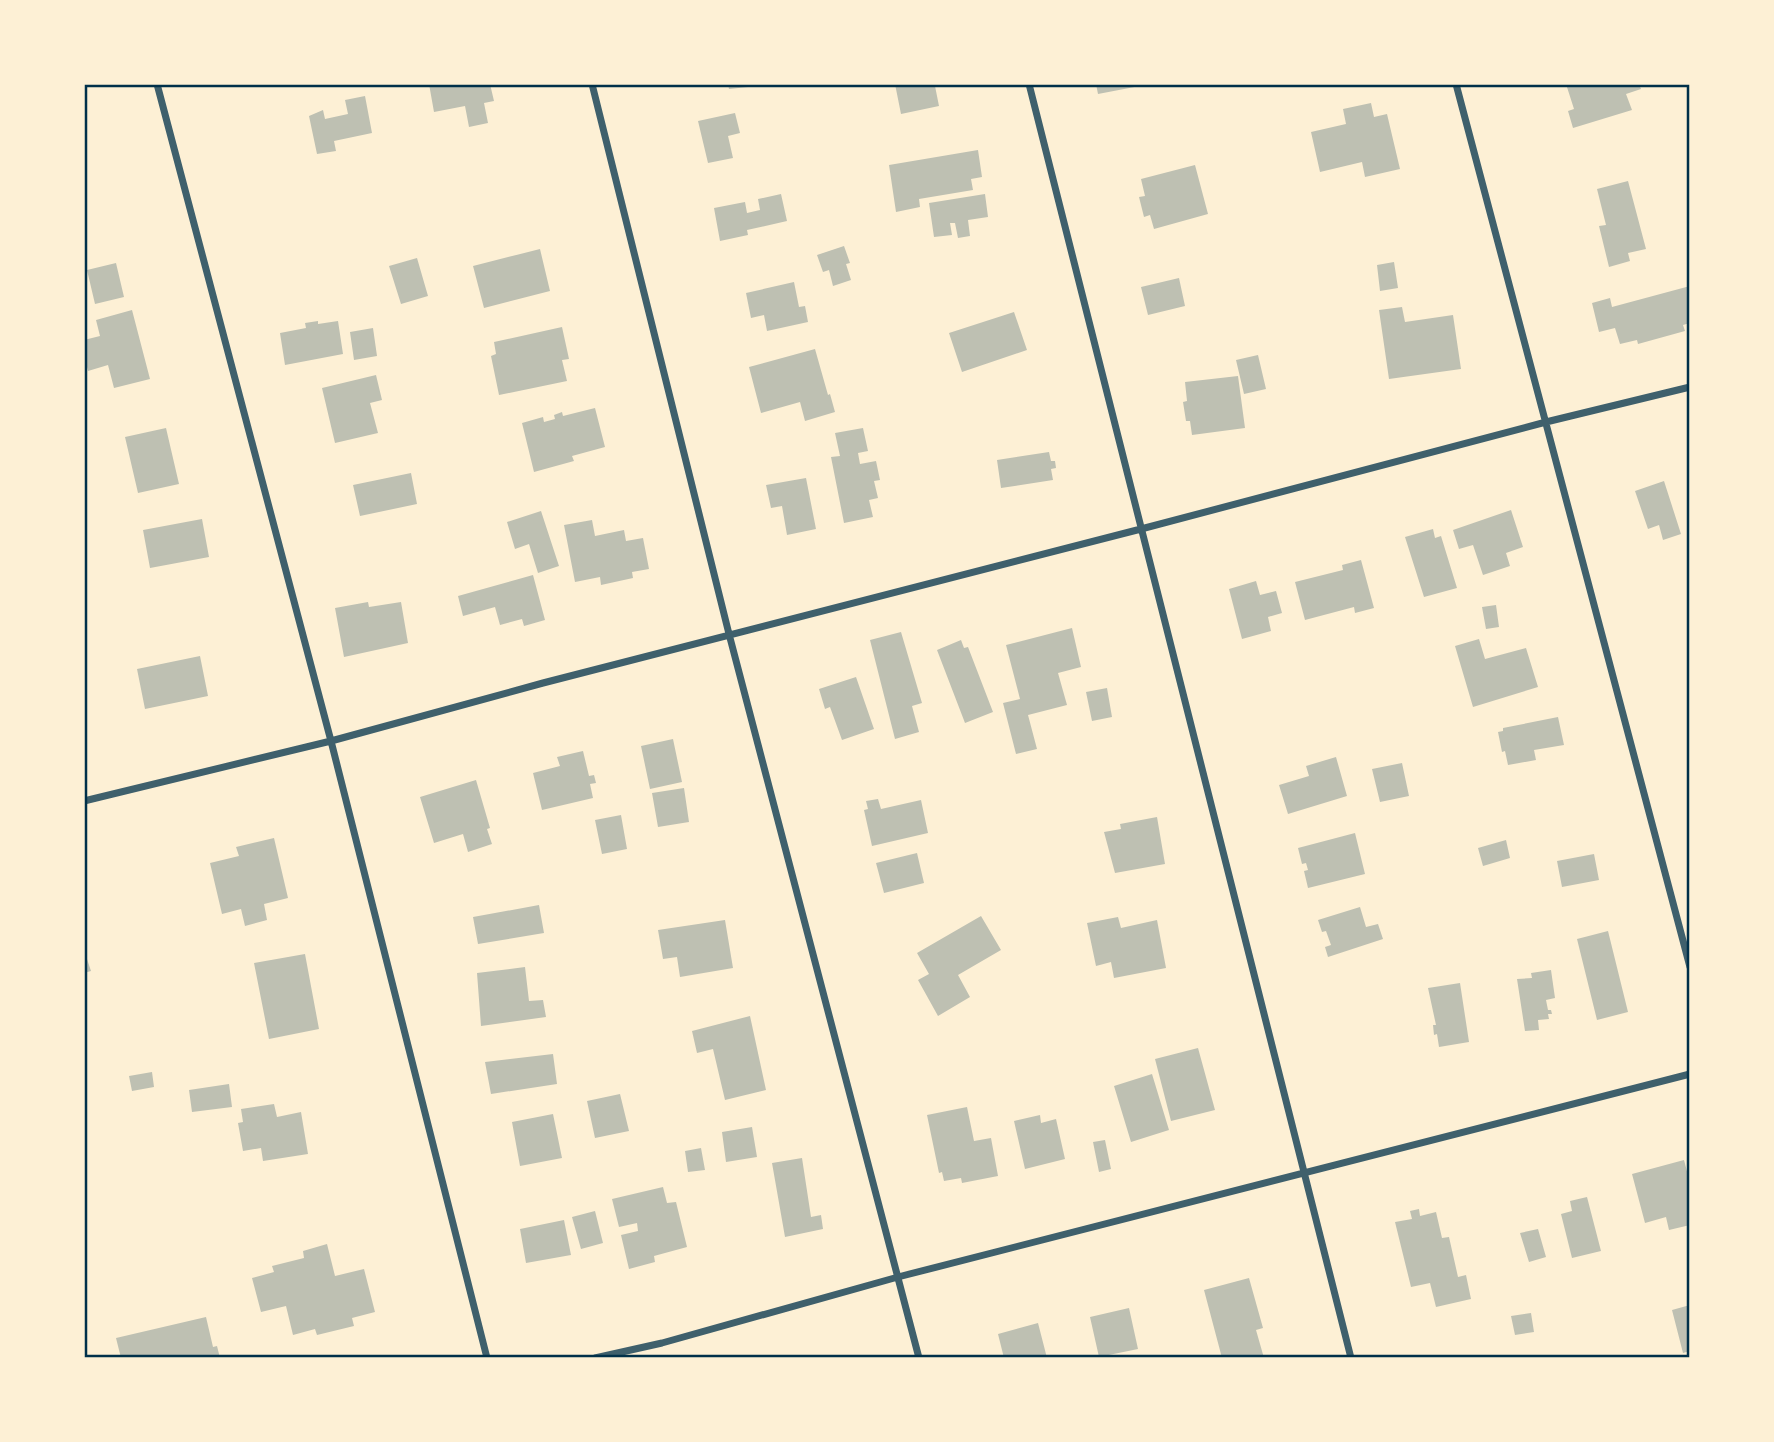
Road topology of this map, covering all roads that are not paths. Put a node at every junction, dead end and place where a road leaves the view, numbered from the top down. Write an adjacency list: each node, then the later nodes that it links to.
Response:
1 (157, 84): 9 (street)
2 (592, 84): 8 (street)
3 (1029, 84): 7 (street)
4 (1456, 84): 6 (street)
5 (1690, 387): 6 (street)
6 (1546, 422): 7 (street); 11 (street)
7 (1141, 529): 8 (street); 13 (street)
8 (729, 634): 9 (street); 14 (street)
9 (331, 741): 10 (street); 15 (street)
10 (84, 801)
11 (1690, 967)
12 (1690, 1074): 13 (street)
13 (1304, 1172): 14 (street); 18 (street)
14 (898, 1277): 16 (street); 17 (street)
15 (487, 1358)
16 (595, 1358)
17 (919, 1358)
18 (1351, 1358)

